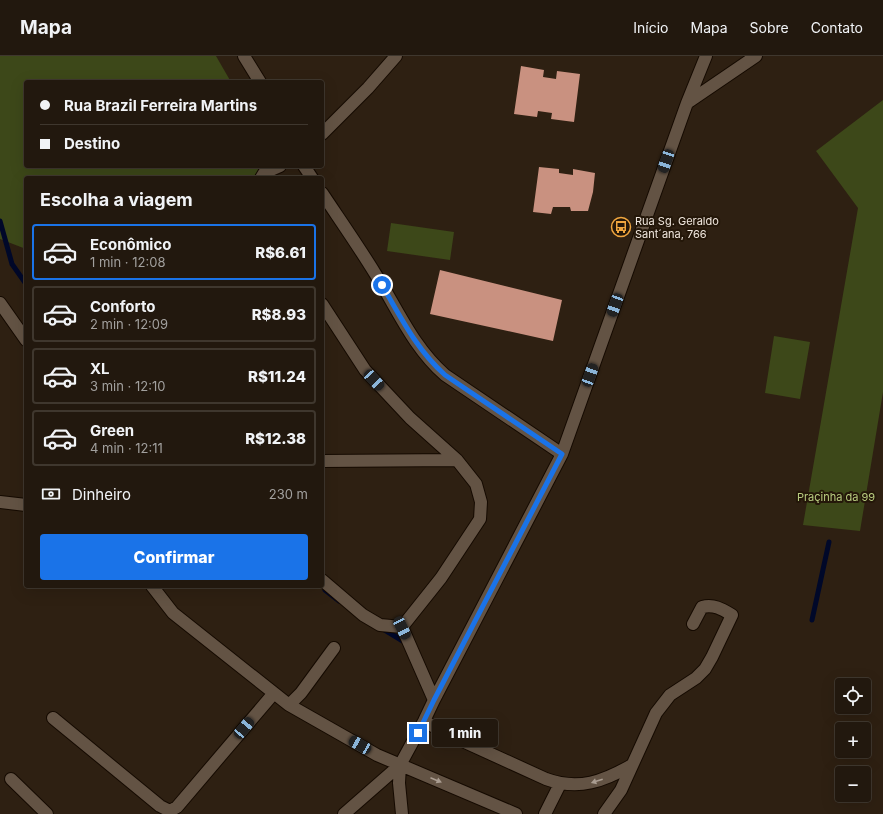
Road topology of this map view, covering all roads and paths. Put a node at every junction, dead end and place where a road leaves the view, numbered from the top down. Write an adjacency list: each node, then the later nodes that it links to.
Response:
1 (244, 56): 5 (street)
2 (396, 56): 7 (street)
3 (706, 56): 6 (street)
4 (756, 56): 6 (street)
5 (259, 80)
6 (687, 104): 14 (street)
7 (324, 132)
8 (275, 168): 9 (street)
9 (262, 176)
10 (324, 196): 14 (street)
11 (0, 303): 13 (street)
12 (324, 307): 15 (street)
13 (24, 337)
14 (562, 454): 25 (street)
15 (457, 460): 16 (street); 22 (street)
16 (324, 461)
17 (0, 502): 18 (street)
18 (24, 505)
19 (324, 582): 22 (street)
20 (154, 588): 24 (street)
21 (693, 624): 30 (street)
22 (402, 628): 25 (street)
23 (334, 648): 26 (street)
24 (274, 693): 26 (street); 27 (street)
25 (434, 700): 28 (street)
26 (289, 705): 29 (street)
27 (53, 718)
28 (424, 722): 29 (street); 32 (street)
29 (400, 765): 33 (street, one-way to 33); 35 (street); 36 (street)
30 (632, 765): 32 (street, one-way to 32); 39 (street)
31 (11, 779): 34 (street)
32 (560, 784): 38 (street)
33 (499, 811): 37 (street)
34 (43, 812)
35 (344, 814)
36 (402, 814)
37 (516, 814)
38 (545, 814)
39 (604, 814)

